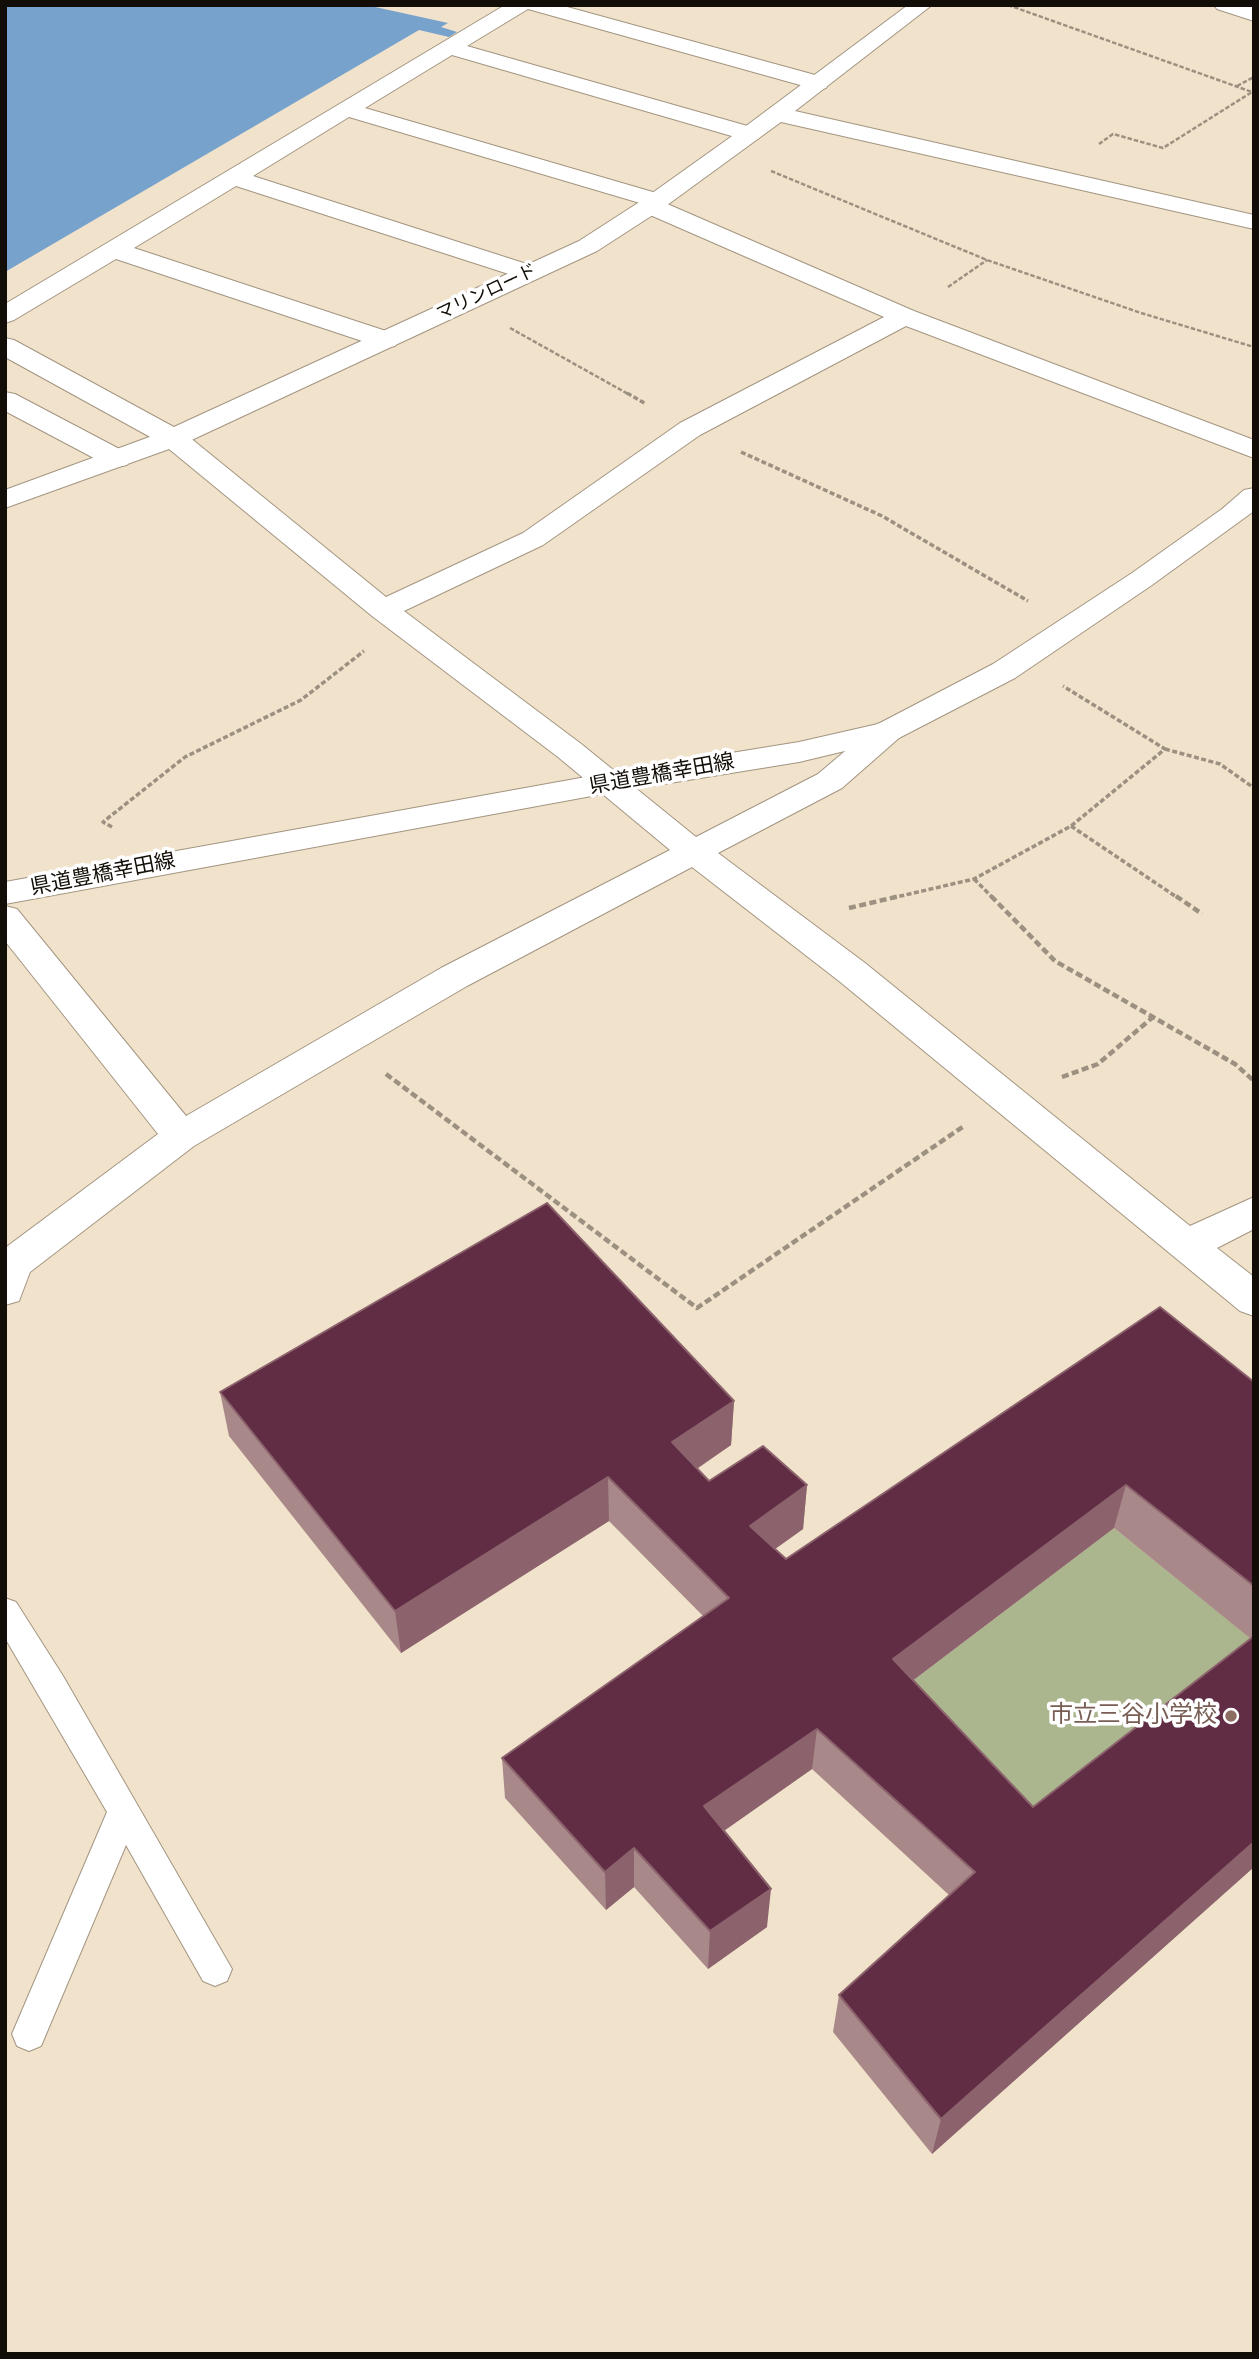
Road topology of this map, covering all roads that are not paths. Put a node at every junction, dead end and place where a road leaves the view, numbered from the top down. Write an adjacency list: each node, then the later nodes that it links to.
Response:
1 (520, 5): 6 (street)
2 (536, 5): 7 (street)
3 (922, 5): 7 (street, マリンロード)
4 (1224, 5): 5 (street)
5 (1254, 15)
6 (451, 48): 8 (street); 10 (street)
7 (818, 83): 9 (street, マリンロード)
8 (349, 110): 11 (street); 12 (street)
9 (778, 114): 10 (street, マリンロード); 13 (street)
10 (750, 134): 12 (street, マリンロード)
11 (235, 178): 14 (street); 15 (street)
12 (653, 203): 15 (street, マリンロード); 17 (street)
13 (1254, 222)
14 (115, 250): 16 (street); 18 (street)
15 (530, 273): 18 (street, マリンロード)
16 (5, 315)
17 (905, 316): 22 (street); 26 (street)
18 (386, 340): 21 (street, マリンロード)
19 (5, 346): 21 (street)
20 (5, 400): 23 (street)
21 (173, 438): 23 (street, マリンロード); 26 (street)
22 (1254, 450)
23 (117, 460): 25 (street, マリンロード)
24 (1254, 496): 27 (street, 県道豊橋幸田線)
25 (5, 500)
26 (392, 616): 28 (street)
27 (888, 731): 28 (street, 県道豊橋幸田線); 29 (street)
28 (608, 783): 29 (street); 30 (street, 県道豊橋幸田線)
29 (695, 853): 32 (street); 34 (street)
30 (5, 893)
31 (5, 917): 32 (street)
32 (181, 1136): 35 (street)
33 (1254, 1212): 34 (street)
34 (1186, 1246): 36 (street)
35 (8, 1272)
36 (1254, 1300)
37 (5, 1611): 38 (lane)
38 (124, 1811): 39 (lane); 40 (lane)
39 (215, 1969)
40 (29, 2034)

